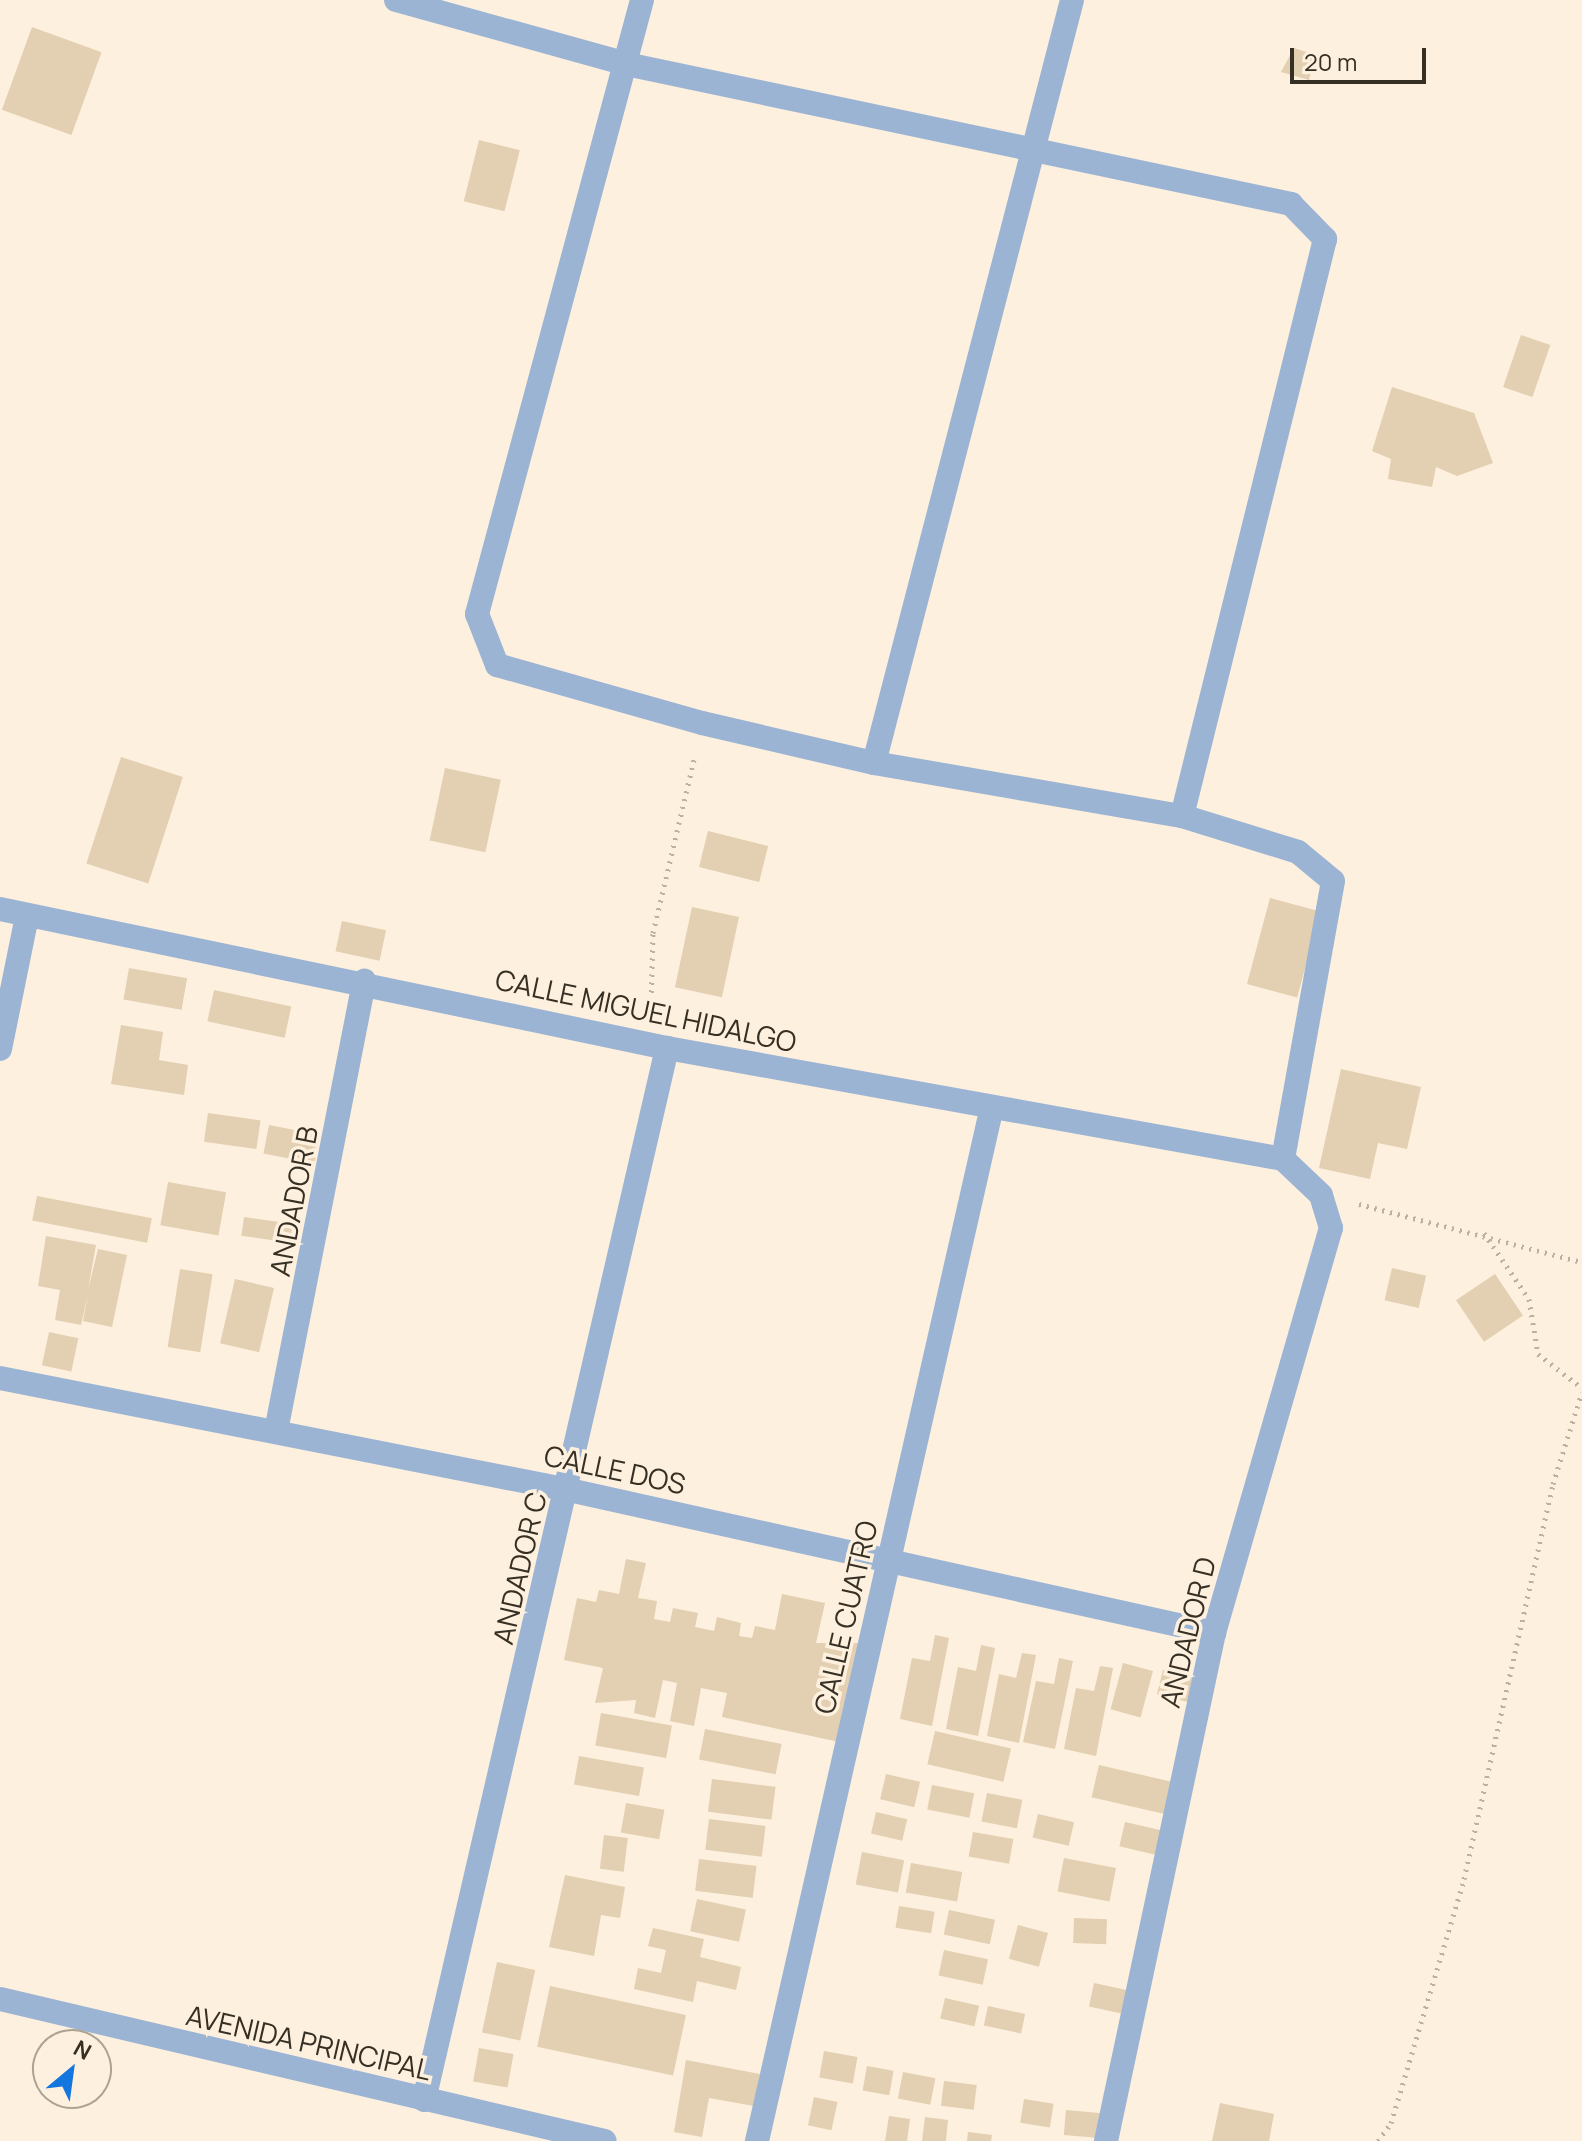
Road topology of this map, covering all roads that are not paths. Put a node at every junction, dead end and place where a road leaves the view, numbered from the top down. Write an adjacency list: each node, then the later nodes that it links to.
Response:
1 (396, 0): 4 (street)
2 (642, 0): 4 (street)
3 (1072, 0): 5 (street)
4 (626, 64): 5 (street); 6 (street)
5 (1037, 148): 6 (street); 7 (street)
6 (874, 763): 7 (street)
7 (1182, 816): 14 (street)
8 (0, 909): 9 (street, CALLE MIGUEL HIDALGO)
9 (27, 916): 10 (street, CALLE MIGUEL HIDALGO); 12 (street)
10 (364, 981): 11 (street, CALLE MIGUEL HIDALGO); 16 (street, ANDADOR B)
11 (667, 1048): 13 (street, CALLE MIGUEL HIDALGO); 17 (street, ANDADOR C)
12 (0, 1049)
13 (992, 1107): 14 (street, CALLE MIGUEL HIDALGO); 18 (street, CALLE CUATRO)
14 (1283, 1159): 19 (street, ANDADOR D)
15 (0, 1378): 16 (street, CALLE DOS)
16 (276, 1431): 17 (street, CALLE DOS)
17 (569, 1490): 18 (street, CALLE DOS); 21 (street, ANDADOR C)
18 (889, 1558): 19 (street, CALLE DOS); 23 (street, CALLE CUATRO)
19 (1214, 1633): 24 (street, ANDADOR D)
20 (0, 1999): 21 (street, AVENIDA PRINCIPAL)
21 (424, 2100): 22 (street, AVENIDA PRINCIPAL)
22 (605, 2141)
23 (757, 2141)
24 (1106, 2141)

